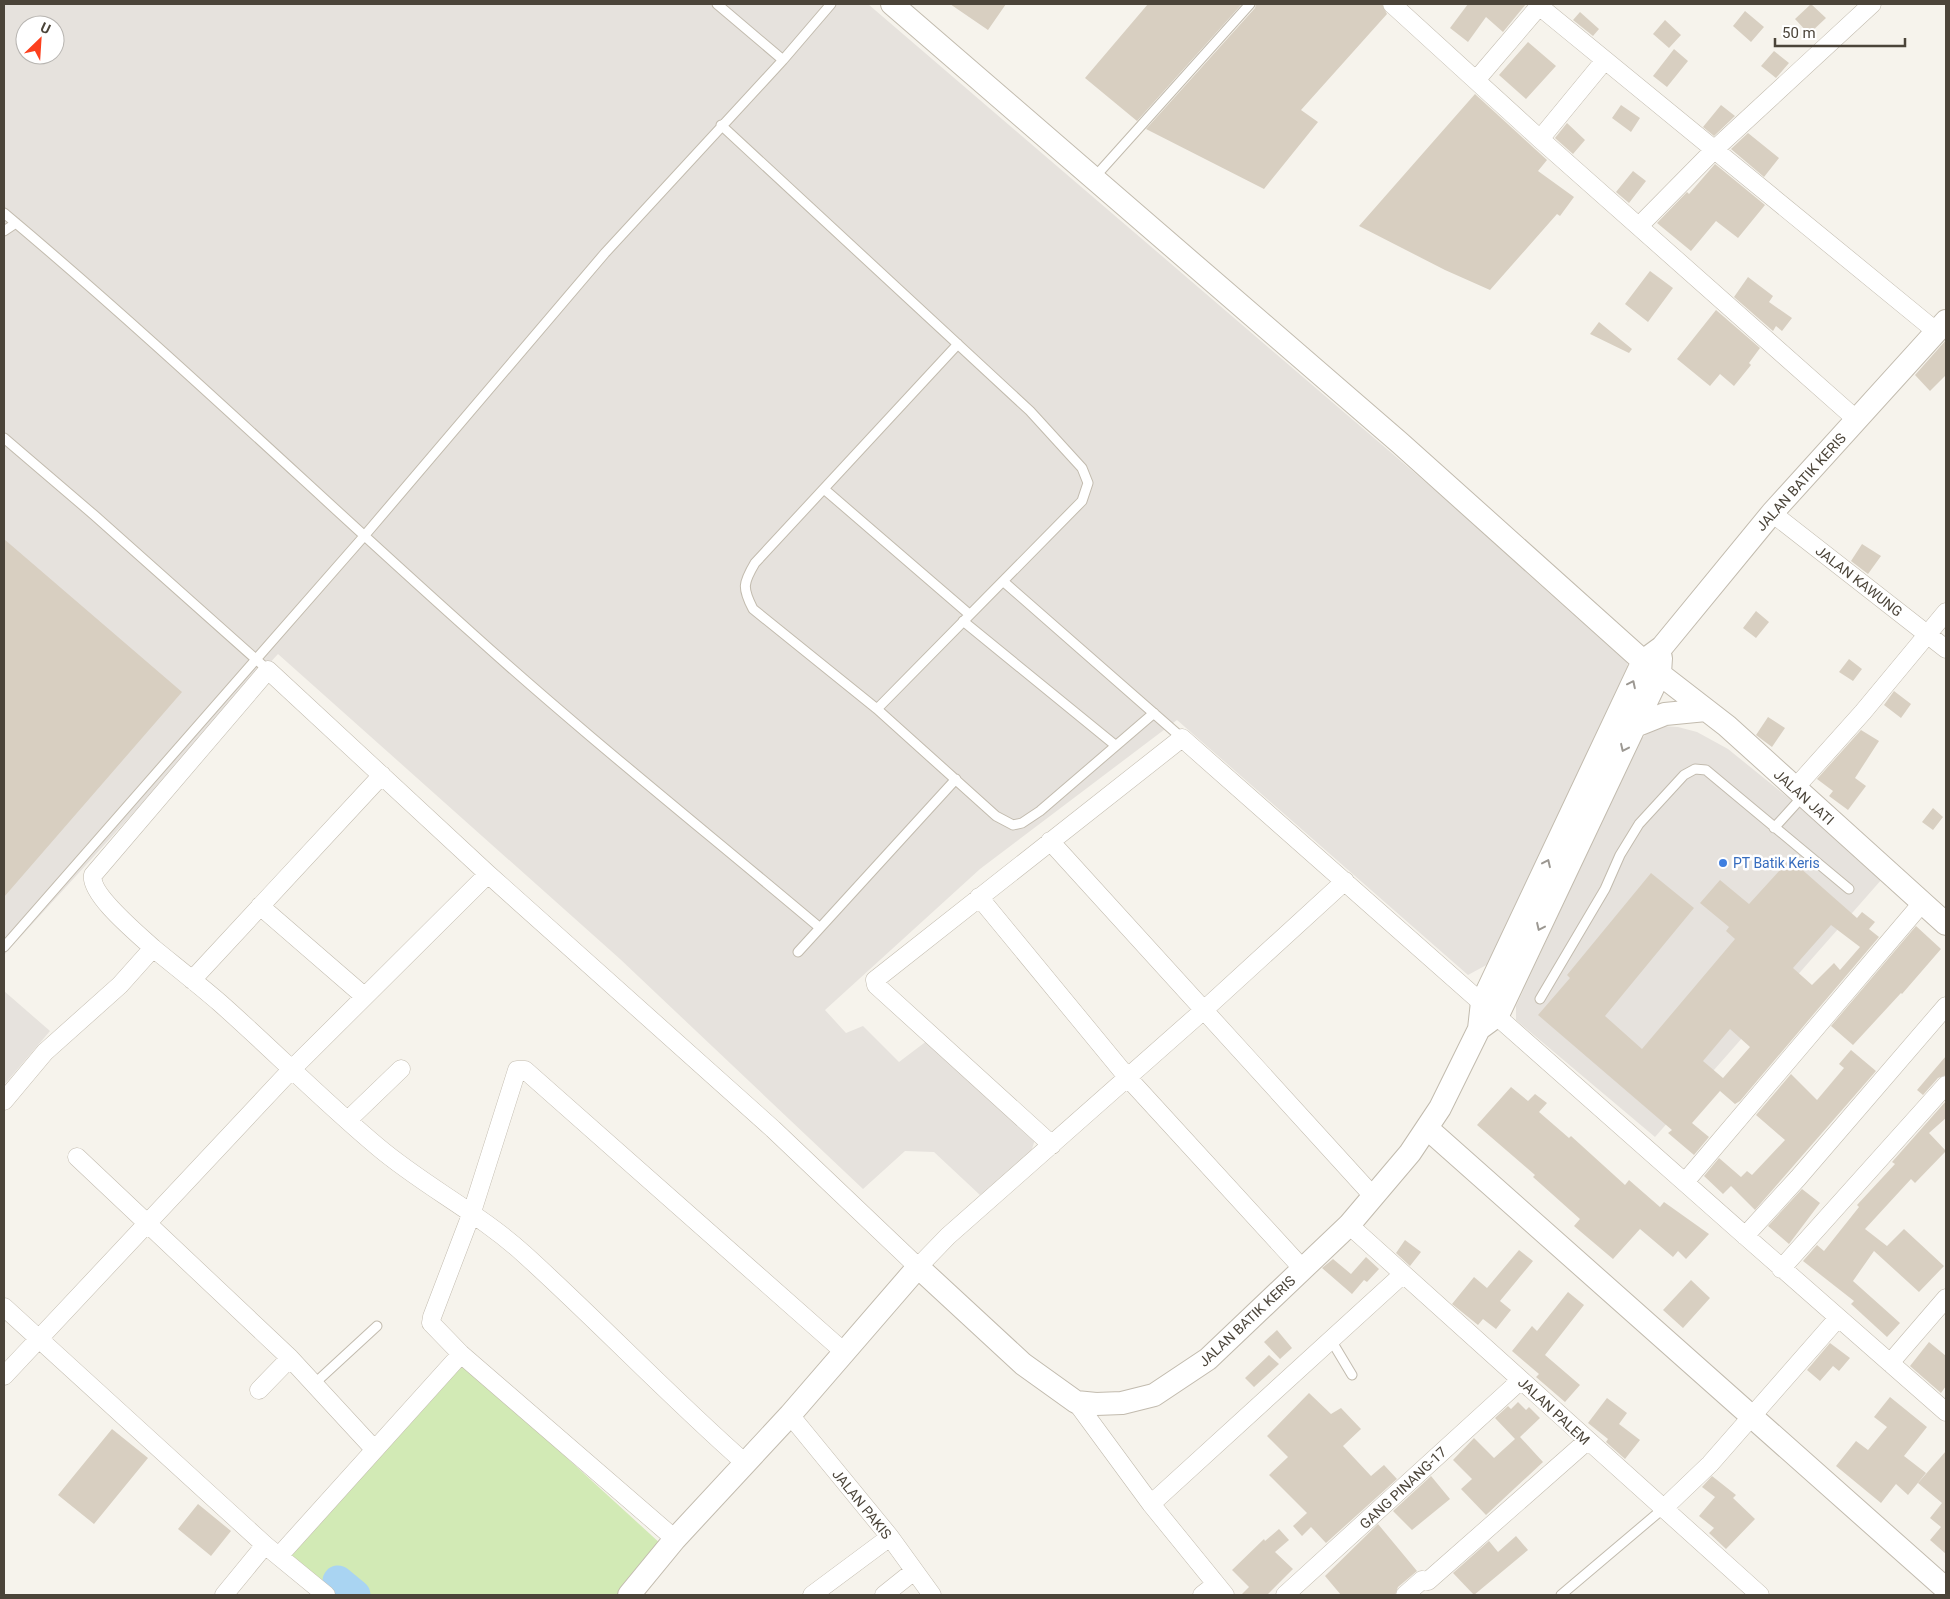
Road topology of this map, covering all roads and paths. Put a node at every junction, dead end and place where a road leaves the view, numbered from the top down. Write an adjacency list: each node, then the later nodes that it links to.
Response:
1 (717, 4): 8 (lane)
2 (831, 4): 8 (lane)
3 (892, 4): 14 (street, JALAN JATI)
4 (1250, 4): 14 (lane)
5 (1392, 4): 10 (street)
6 (1872, 4): 13 (street)
7 (1540, 5): 9 (street); 10 (street)
8 (783, 60): 11 (lane)
9 (1606, 60): 12 (street); 13 (street)
10 (1477, 79): 12 (street)
11 (721, 125): 20 (lane); 25 (lane)
12 (1540, 139): 17 (street)
13 (1715, 149): 17 (street); 19 (street)
14 (1093, 179): 33 (street, JALAN JATI)
15 (4, 213): 16 (lane)
16 (16, 223): 18 (lane); 25 (lane)
17 (1640, 225): 21 (street)
18 (4, 230)
19 (1942, 326): 21 (street, JALAN BATIK KERIS)
20 (958, 344): 23 (lane); 26 (lane)
21 (1857, 420): 24 (street, JALAN BATIK KERIS)
22 (4, 438): 32 (lane)
23 (824, 489): 28 (lane); 34 (lane)
24 (1772, 513): 30 (street, JALAN KAWUNG); 33 (street, JALAN BATIK KERIS)
25 (365, 535): 32 (lane); 55 (lane)
26 (1004, 582): 28 (lane); 36 (lane)
27 (1946, 612): 30 (street)
28 (969, 614): 29 (lane)
29 (963, 622): 34 (lane); 39 (lane)
30 (1927, 634): 31 (street, JALAN KAWUNG); 44 (street)
31 (1946, 649)
32 (262, 665): 40 (lane); 41 (street); 43 (street)
33 (1651, 667): 35 (street, JALAN JATI); 37 (street); 45 (street, one-way to 33)
34 (877, 709): 42 (lane)
35 (1706, 710): 37 (street); 44 (street, JALAN JATI)
36 (1154, 713): 38 (lane); 39 (lane)
37 (1635, 726): 45 (street, one-way to 45)
38 (1182, 738): 47 (street); 49 (street)
39 (1115, 745): 42 (lane)
40 (161, 768): 43 (lane); 56 (lane)
41 (382, 775): 48 (street); 53 (street)
42 (956, 779): 55 (lane)
43 (175, 780): 57 (street)
44 (1799, 792): 46 (lane); 52 (street, JALAN JATI)
45 (1586, 806): 64 (street)
46 (1774, 828): 50 (lane); 61 (lane)
47 (1050, 841): 51 (street); 63 (street)
48 (488, 874): 60 (street); 80 (street)
49 (1345, 880): 63 (street); 64 (street)
50 (1849, 889)
51 (979, 897): 67 (street); 72 (street)
52 (1922, 903): 54 (street, JALAN JATI); 74 (street)
53 (260, 906): 59 (street); 60 (street)
54 (1946, 924)
55 (819, 927): 58 (lane)
56 (4, 947)
57 (152, 948): 59 (street); 69 (street)
58 (798, 952)
59 (192, 980): 66 (street)
60 (364, 996): 66 (street)
61 (1540, 1000)
62 (1946, 1006): 79 (street)
63 (1205, 1009): 67 (street); 75 (street)
64 (1490, 1009): 71 (street, JALAN BATIK KERIS); 74 (street)
65 (401, 1069): 70 (street)
66 (291, 1070): 70 (street); 77 (street)
67 (1128, 1078): 72 (street); 81 (street)
68 (1946, 1085): 82 (street)
69 (4, 1101)
70 (348, 1120): 76 (street)
71 (1428, 1129): 75 (street, JALAN BATIK KERIS); 102 (street)
72 (1052, 1146): 80 (street)
73 (77, 1157): 77 (street)
74 (1685, 1182): 79 (street)
75 (1373, 1196): 78 (street, JALAN BATIK KERIS)
76 (472, 1212): 90 (street); 91 (street); 105 (street)
77 (148, 1222): 88 (street); 92 (street)
78 (1349, 1225): 81 (street, JALAN BATIK KERIS); 83 (street, JALAN PALEM)
79 (1745, 1236): 82 (street)
80 (918, 1267): 90 (street); 99 (street)
81 (1302, 1268): 99 (street, JALAN BATIK KERIS)
82 (1781, 1269): 86 (street)
83 (1402, 1275): 89 (street); 96 (street, JALAN PALEM)
84 (1946, 1298): 93 (street)
85 (4, 1307): 88 (street)
86 (1838, 1318): 93 (street); 102 (street)
87 (377, 1326): 97 (lane)
88 (39, 1338): 95 (street); 110 (street)
89 (1331, 1340): 94 (lane); 106 (street)
90 (843, 1351): 101 (street)
91 (461, 1354): 104 (street); 109 (street)
92 (290, 1358): 97 (street); 98 (street)
93 (1890, 1363): 100 (street)
94 (1352, 1375)
95 (4, 1376)
96 (1521, 1380): 103 (street, JALAN PALEM); 122 (street, GANG PINANG-17)
97 (314, 1384): 104 (street)
98 (259, 1390)
99 (1076, 1402): 106 (street)
100 (1946, 1412)
101 (790, 1415): 105 (street); 108 (street, JALAN PAKIS)
102 (1751, 1417): 107 (street); 113 (street)
103 (1587, 1441): 107 (street, JALAN PALEM); 123 (street)
104 (374, 1449): 111 (street)
105 (745, 1463): 109 (street)
106 (1152, 1504): 114 (street)
107 (1665, 1508): 124 (lane); 125 (street, JALAN PALEM)
108 (890, 1537): 112 (street, JALAN PAKIS); 118 (street)
109 (675, 1539): 117 (street)
110 (265, 1545): 111 (street); 115 (street)
111 (279, 1556): 116 (street)
112 (914, 1571): 119 (street); 120 (street, JALAN PAKIS)
113 (1946, 1589)
114 (1220, 1590): 121 (street)
115 (224, 1595)
116 (326, 1595)
117 (629, 1595)
118 (812, 1595)
119 (884, 1595)
120 (932, 1595)
121 (1202, 1595)
122 (1285, 1595)
123 (1406, 1595)
124 (1561, 1595)
125 (1760, 1595)

